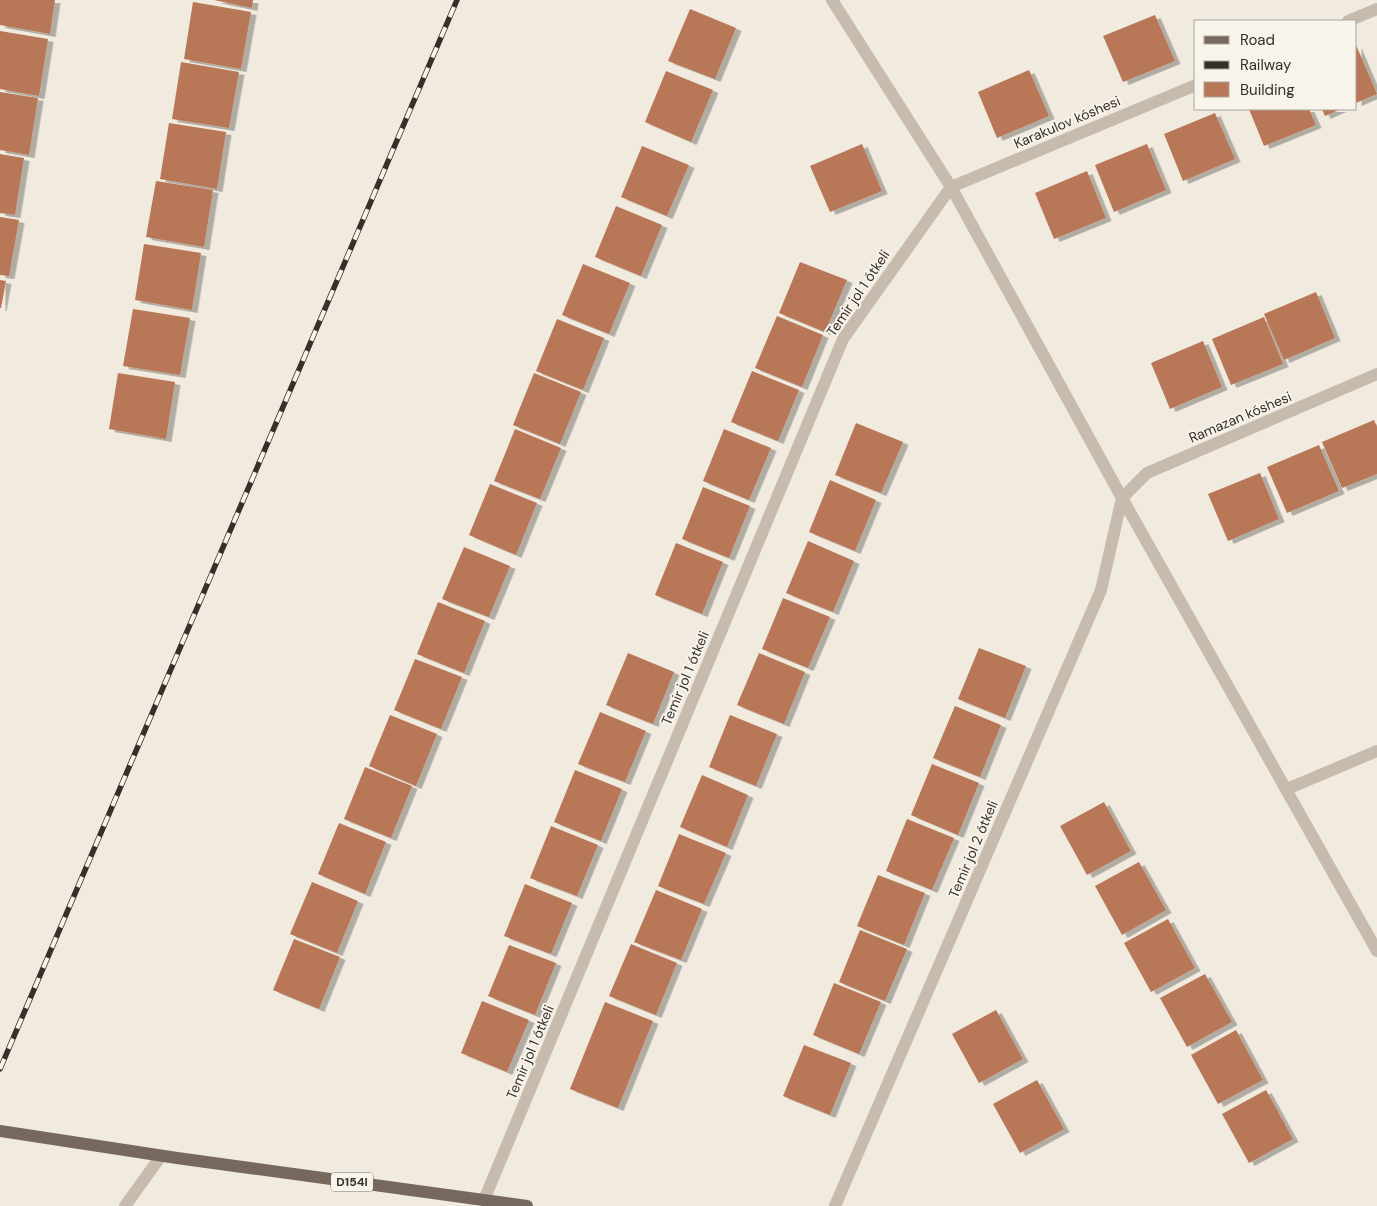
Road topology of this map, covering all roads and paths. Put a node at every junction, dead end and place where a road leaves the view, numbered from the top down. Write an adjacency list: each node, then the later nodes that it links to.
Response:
1 (832, 0): 5 (street)
2 (1377, 9): 3 (street)
3 (1350, 20)
4 (1194, 86): 5 (street, Karakulov kóshesi)
5 (951, 187): 7 (street); 13 (street, Temir jol 1 ótkeli)
6 (1377, 374): 7 (street, Ramazan kóshesi)
7 (1122, 498): 9 (street); 16 (street, Temir jol 2 ótkeli)
8 (1377, 751): 9 (street)
9 (1287, 789): 10 (street)
10 (1377, 951)
11 (0, 1131): 12 (main road, D154l)
12 (161, 1156): 13 (main road, D154l); 14 (street)
13 (484, 1200): 15 (main road, D154l)
14 (125, 1206)
15 (527, 1206)
16 (835, 1206)

